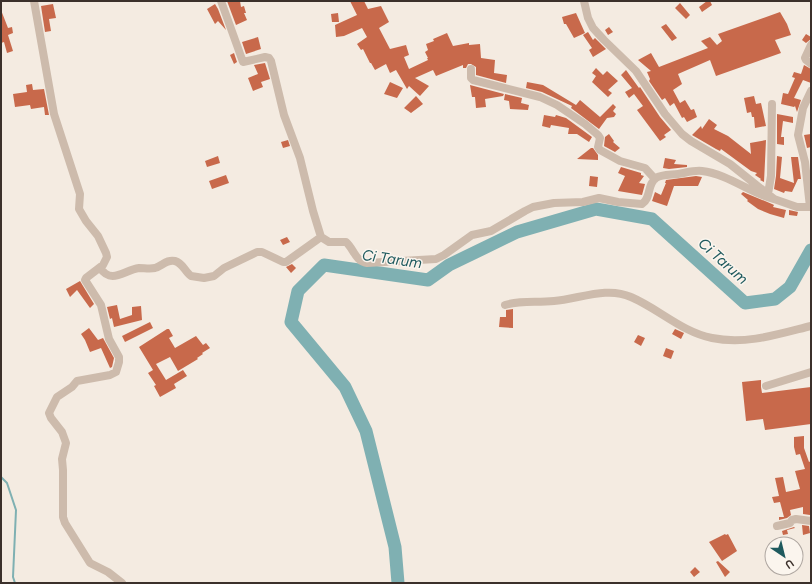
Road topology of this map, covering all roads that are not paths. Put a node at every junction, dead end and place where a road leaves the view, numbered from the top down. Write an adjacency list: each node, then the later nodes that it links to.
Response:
1 (34, 1): 13 (street)
2 (221, 1): 12 (street)
3 (584, 1): 10 (street)
4 (811, 46): 5 (street)
5 (811, 64)
6 (471, 70): 9 (street)
7 (811, 91): 11 (street)
8 (772, 104): 10 (street)
9 (655, 179): 10 (street); 12 (street)
10 (771, 196): 11 (street)
11 (810, 207)
12 (322, 237): 13 (street)
13 (100, 268): 20 (street)
14 (505, 305): 15 (street)
15 (811, 326)
16 (811, 372): 17 (street)
17 (766, 386)
18 (811, 521): 19 (street)
19 (777, 526)
20 (122, 583)

